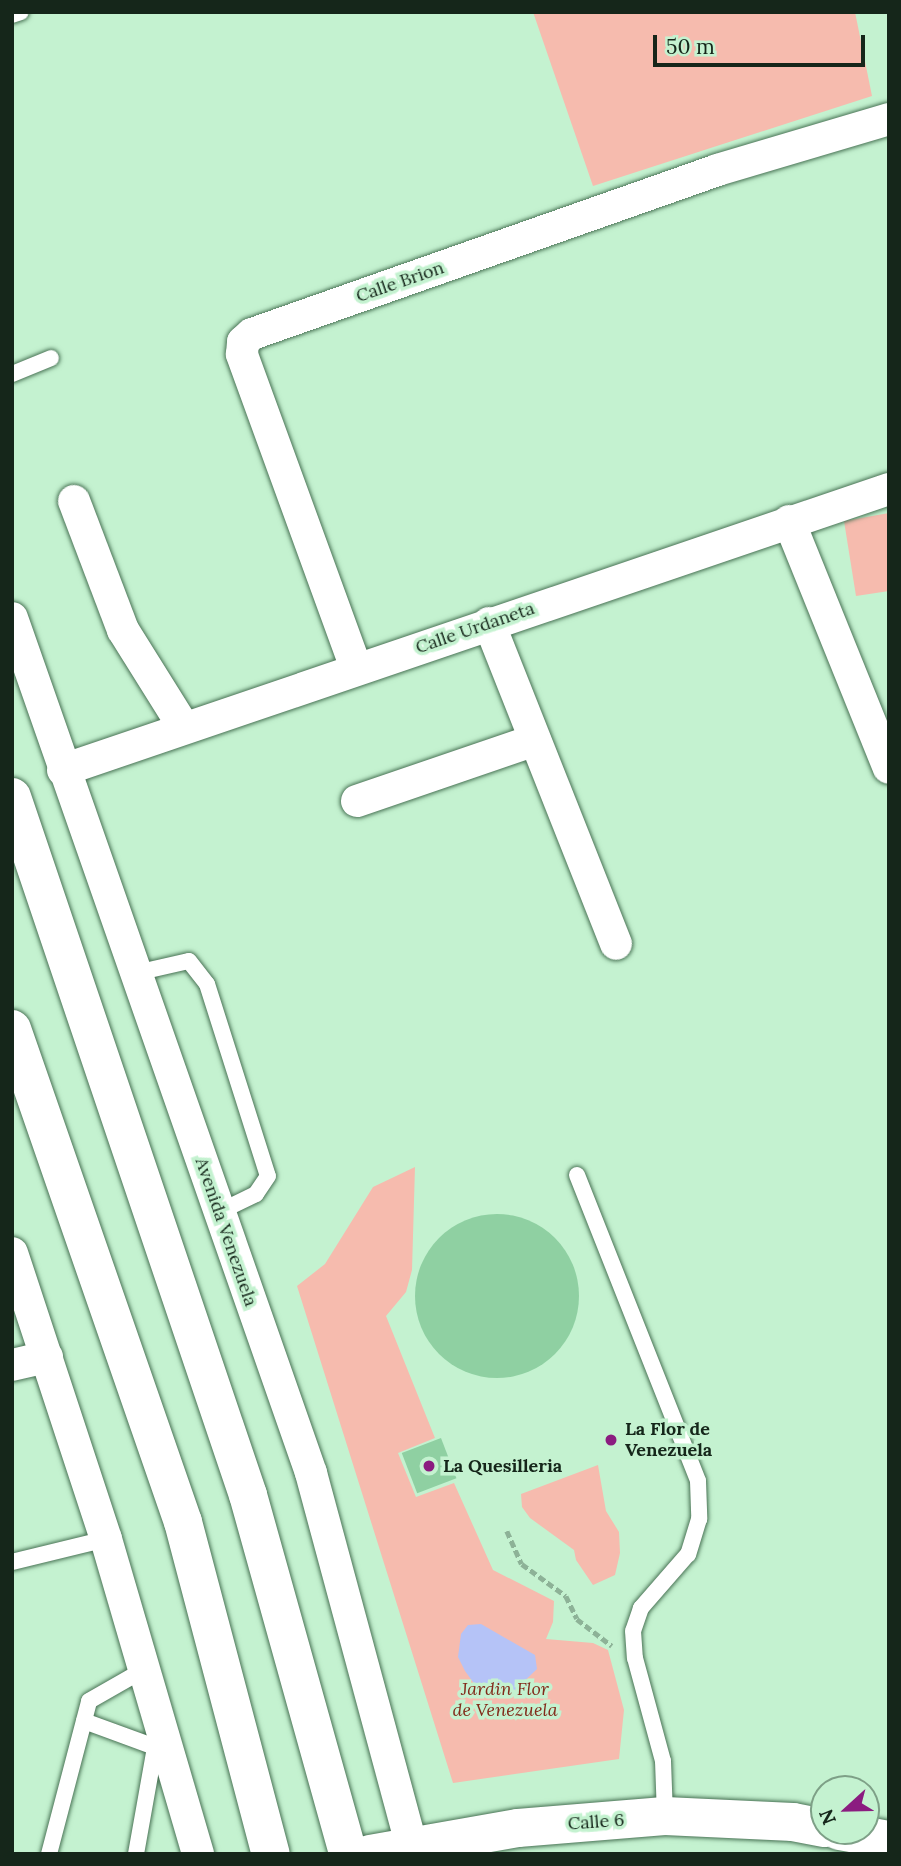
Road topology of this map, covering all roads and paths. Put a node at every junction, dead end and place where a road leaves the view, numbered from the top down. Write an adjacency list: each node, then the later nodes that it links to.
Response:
1 (21, 12): 2 (lane)
2 (12, 15)
3 (889, 119): 11 (street, Calle Brion)
4 (51, 358): 5 (lane)
5 (12, 374)
6 (889, 489): 8 (street, Calle Urdaneta)
7 (74, 501): 12 (street)
8 (789, 521): 10 (street, Calle Urdaneta); 14 (street)
9 (12, 618): 15 (street, Avenida Venezuela)
10 (489, 623): 11 (street, Calle Urdaneta); 13 (street)
11 (356, 668): 12 (street, Calle Urdaneta)
12 (183, 726): 15 (street, Calle Urdaneta)
13 (535, 740): 17 (street); 18 (street)
14 (889, 768)
15 (63, 770): 19 (street, Avenida Venezuela)
16 (12, 797): 40 (street)
17 (357, 801)
18 (616, 944)
19 (136, 973): 22 (street, Avenida Venezuela); 22 (lane)
20 (12, 1029): 39 (street)
21 (578, 1175): 33 (lane)
22 (219, 1212): 35 (street, Avenida Venezuela)
23 (12, 1253): 24 (street)
24 (47, 1357): 25 (street); 27 (street)
25 (12, 1365)
26 (507, 1531): 29 (path)
27 (106, 1539): 28 (lane); 30 (street)
28 (12, 1562)
29 (616, 1659)
30 (145, 1669): 31 (lane); 32 (street)
31 (84, 1721): 32 (lane); 36 (lane)
32 (159, 1742): 37 (lane); 38 (street)
33 (665, 1816): 34 (street, Calle 6); 35 (street, Calle 6)
34 (810, 1825)
35 (412, 1849): 41 (street, Calle 6)
36 (49, 1854)
37 (135, 1854)
38 (198, 1854)
39 (271, 1854)
40 (348, 1854)
41 (370, 1854)

